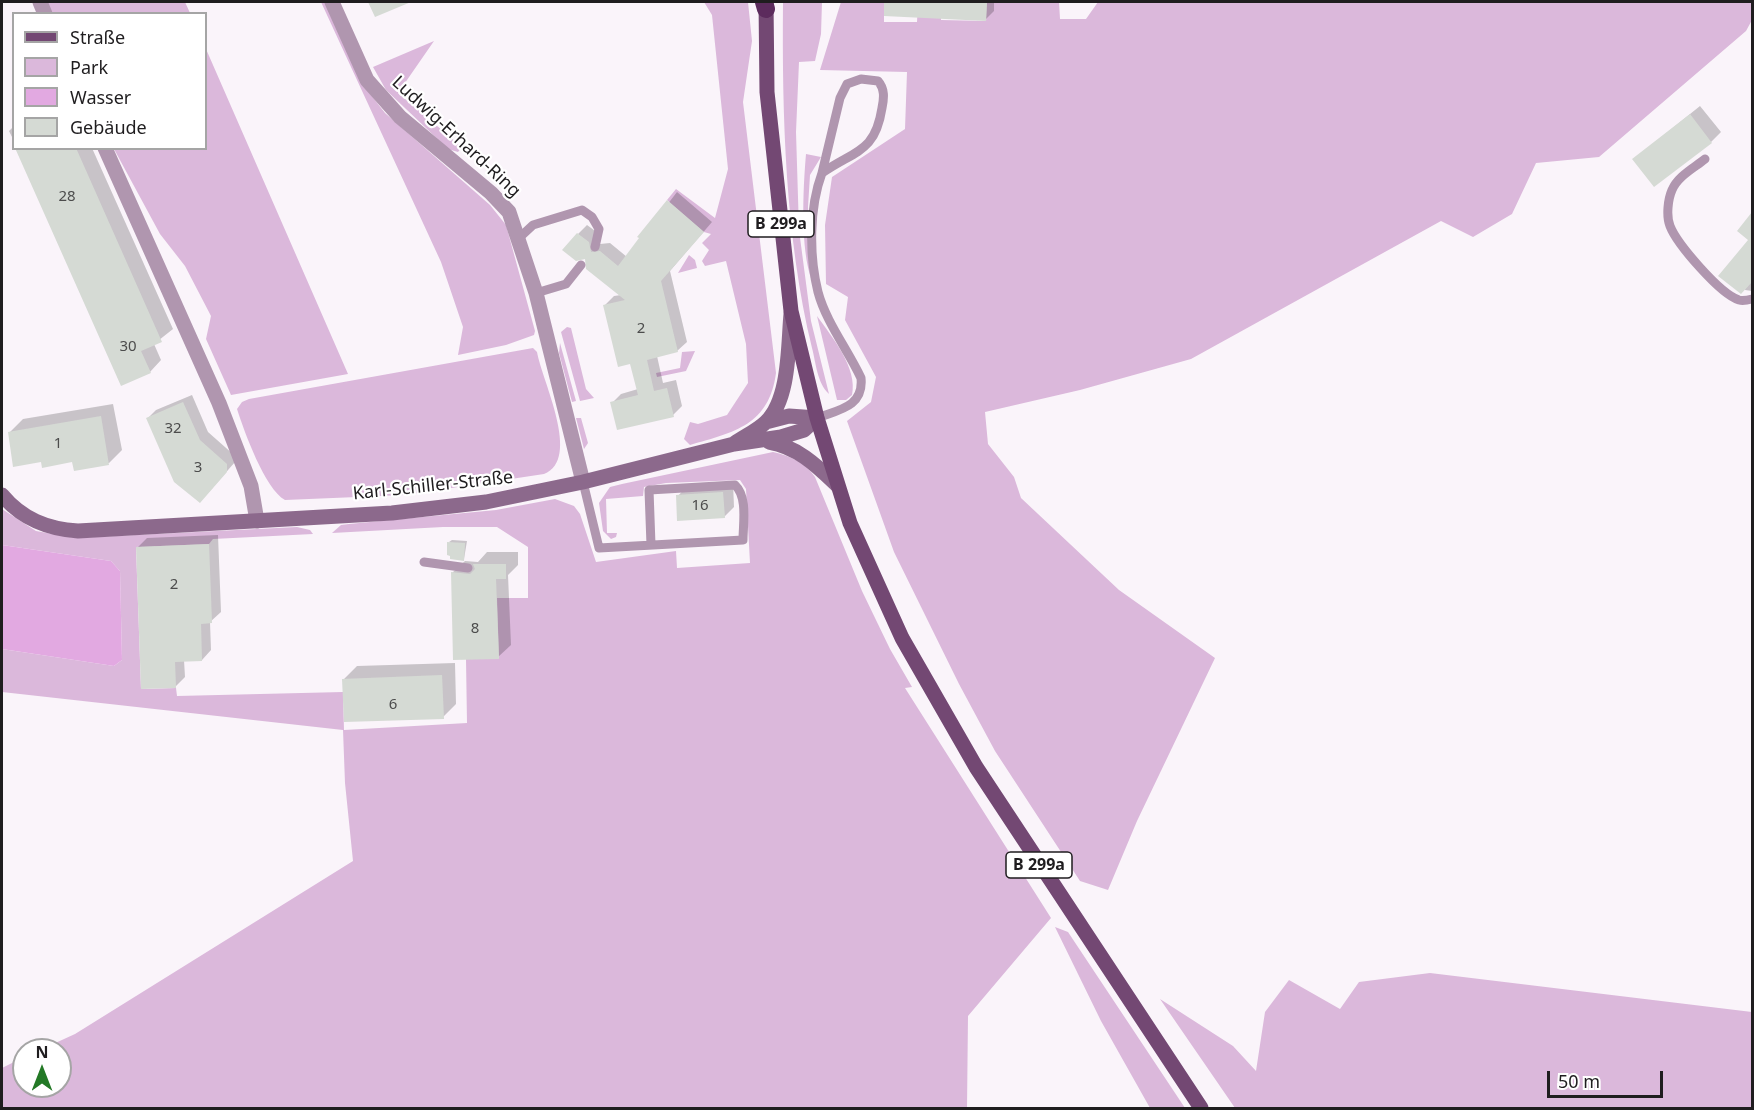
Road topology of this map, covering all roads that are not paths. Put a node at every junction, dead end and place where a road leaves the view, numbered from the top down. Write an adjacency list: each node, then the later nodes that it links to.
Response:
1 (332, 2): 6 (street, Ludwig-Erhard-Ring)
2 (765, 4): 11 (main road, B 299a)
3 (106, 150): 19 (street)
4 (1705, 159): 10 (lane)
5 (822, 173): 5 (lane); 12 (lane)
6 (519, 238): 7 (lane); 9 (street, Ludwig-Erhard-Ring)
7 (595, 247)
8 (581, 265): 9 (lane)
9 (536, 293): 16 (street, Ludwig-Erhard-Ring)
10 (1752, 299)
11 (792, 311): 12 (main road, B 299a); 13 (street)
12 (817, 418): 13 (street); 14 (street, Karl-Schiller-Straße); 17 (main road, B 299a)
13 (766, 422): 15 (street)
14 (760, 441): 15 (street, Karl-Schiller-Straße); 17 (street)
15 (734, 444): 16 (street, Karl-Schiller-Straße)
16 (583, 482): 19 (street, Karl-Schiller-Straße); 20 (lane)
17 (837, 485): 23 (main road, B 299a)
18 (2, 495): 19 (street, Karl-Schiller-Straße)
19 (258, 521)
20 (651, 545): 20 (lane)
21 (424, 562): 22 (lane)
22 (468, 568)
23 (1201, 1108)

